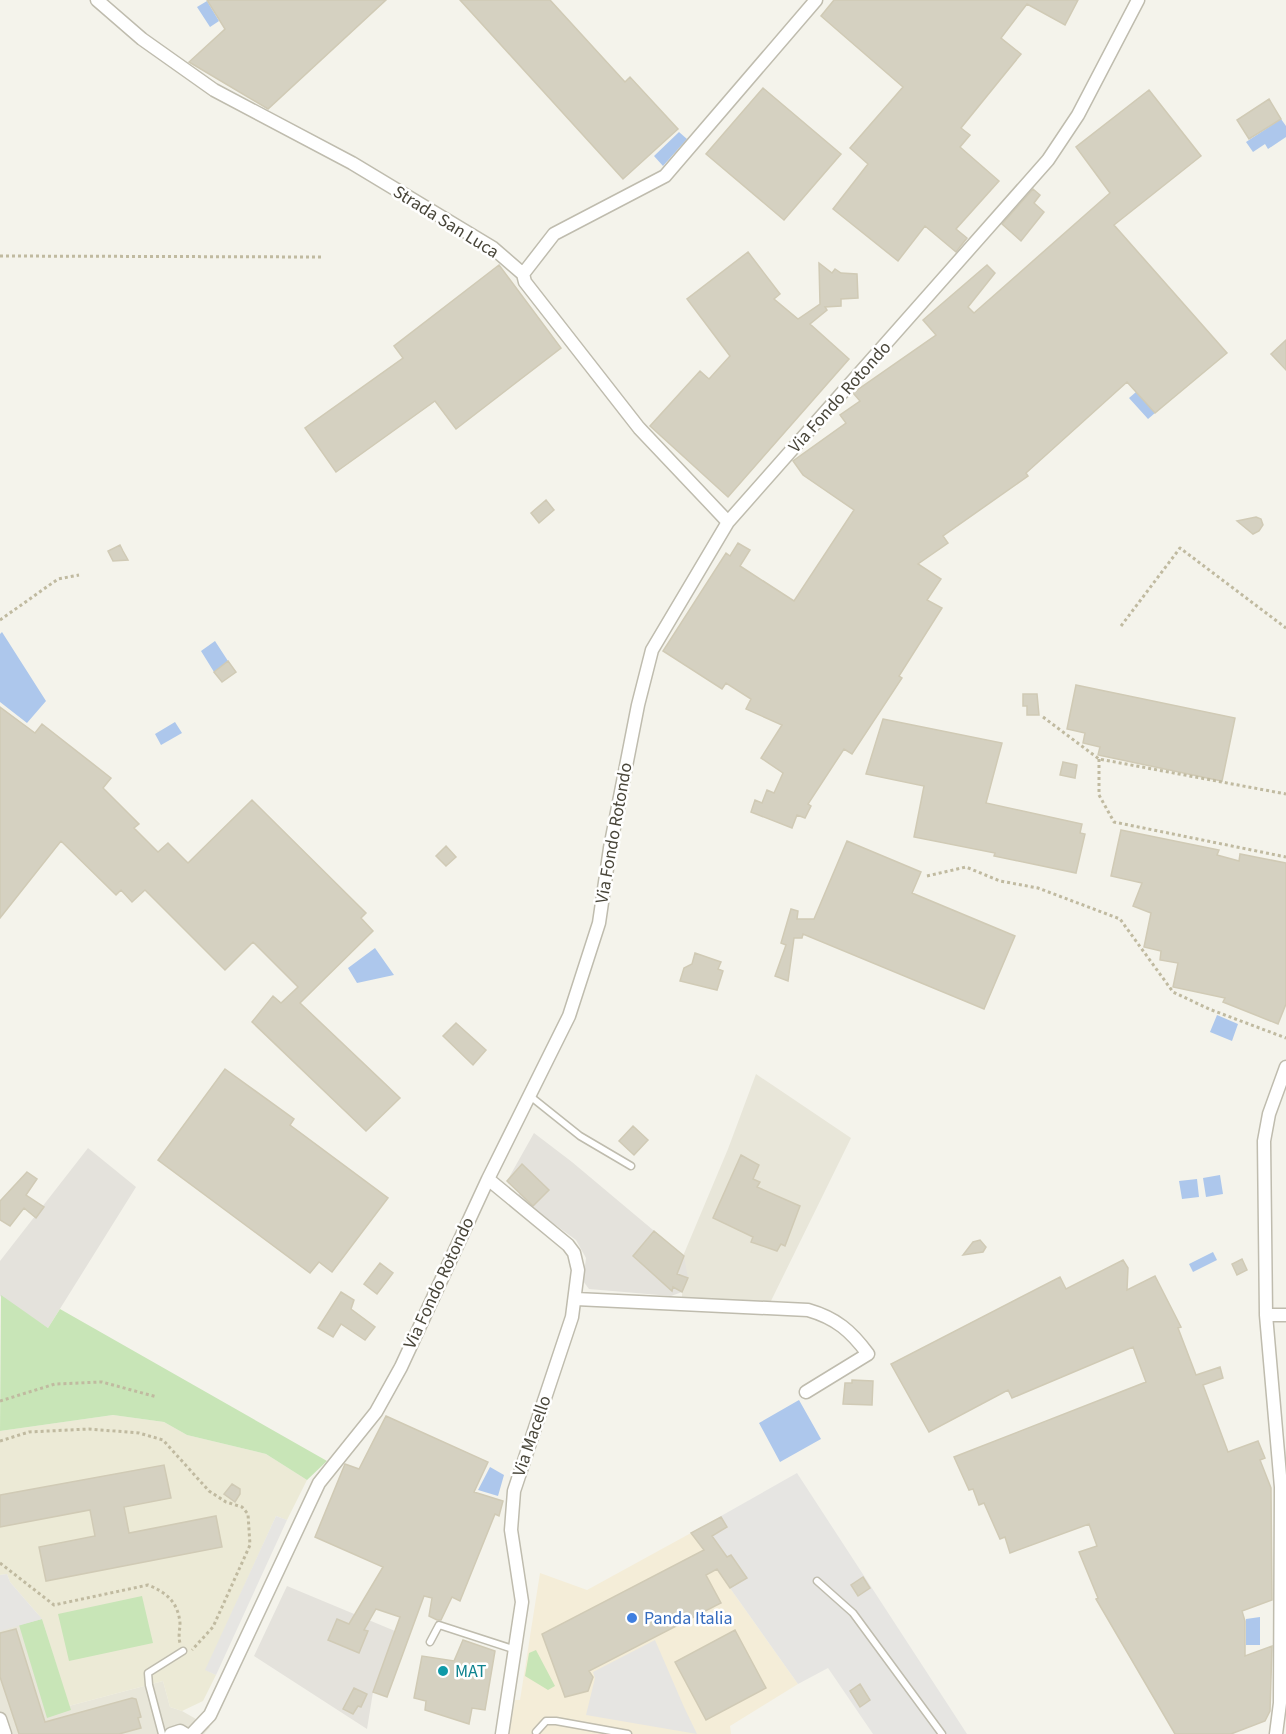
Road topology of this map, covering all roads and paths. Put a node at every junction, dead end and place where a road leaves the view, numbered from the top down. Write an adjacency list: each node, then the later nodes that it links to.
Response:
1 (97, 0): 6 (street, Strada San Luca)
2 (816, 0): 6 (street)
3 (1138, 0): 7 (street, Via Fondo Rotondo)
4 (0, 256): 5 (path)
5 (321, 257)
6 (523, 274): 7 (street, Strada San Luca)
7 (728, 522): 19 (street, Via Fondo Rotondo)
8 (79, 575): 9 (path)
9 (0, 620)
10 (1121, 626): 11 (path)
11 (1286, 628)
12 (1043, 717): 13 (path)
13 (1099, 759): 14 (path); 15 (path)
14 (1286, 794)
15 (1286, 857)
16 (927, 876): 17 (path)
17 (1286, 1038)
18 (1286, 1067): 23 (street)
19 (530, 1095): 20 (lane); 21 (street, Via Fondo Rotondo)
20 (631, 1166)
21 (488, 1179): 22 (street, Via Macello); 40 (street, Via Fondo Rotondo)
22 (576, 1299): 25 (street); 32 (street, Via Macello)
23 (1266, 1315): 24 (street); 44 (street)
24 (1286, 1315)
25 (806, 1392)
26 (157, 1397): 27 (path)
27 (0, 1401)
28 (0, 1441): 33 (path)
29 (0, 1563): 33 (path)
30 (818, 1581): 43 (lane)
31 (430, 1642): 32 (lane)
32 (516, 1650): 41 (street, Via Macello)
33 (183, 1651): 37 (lane)
34 (0, 1720): 36 (street)
35 (536, 1732): 42 (lane)
36 (5, 1734)
37 (162, 1734)
38 (171, 1734): 39 (street)
39 (185, 1734)
40 (192, 1734)
41 (502, 1734)
42 (628, 1734)
43 (942, 1734)
44 (1276, 1734)

